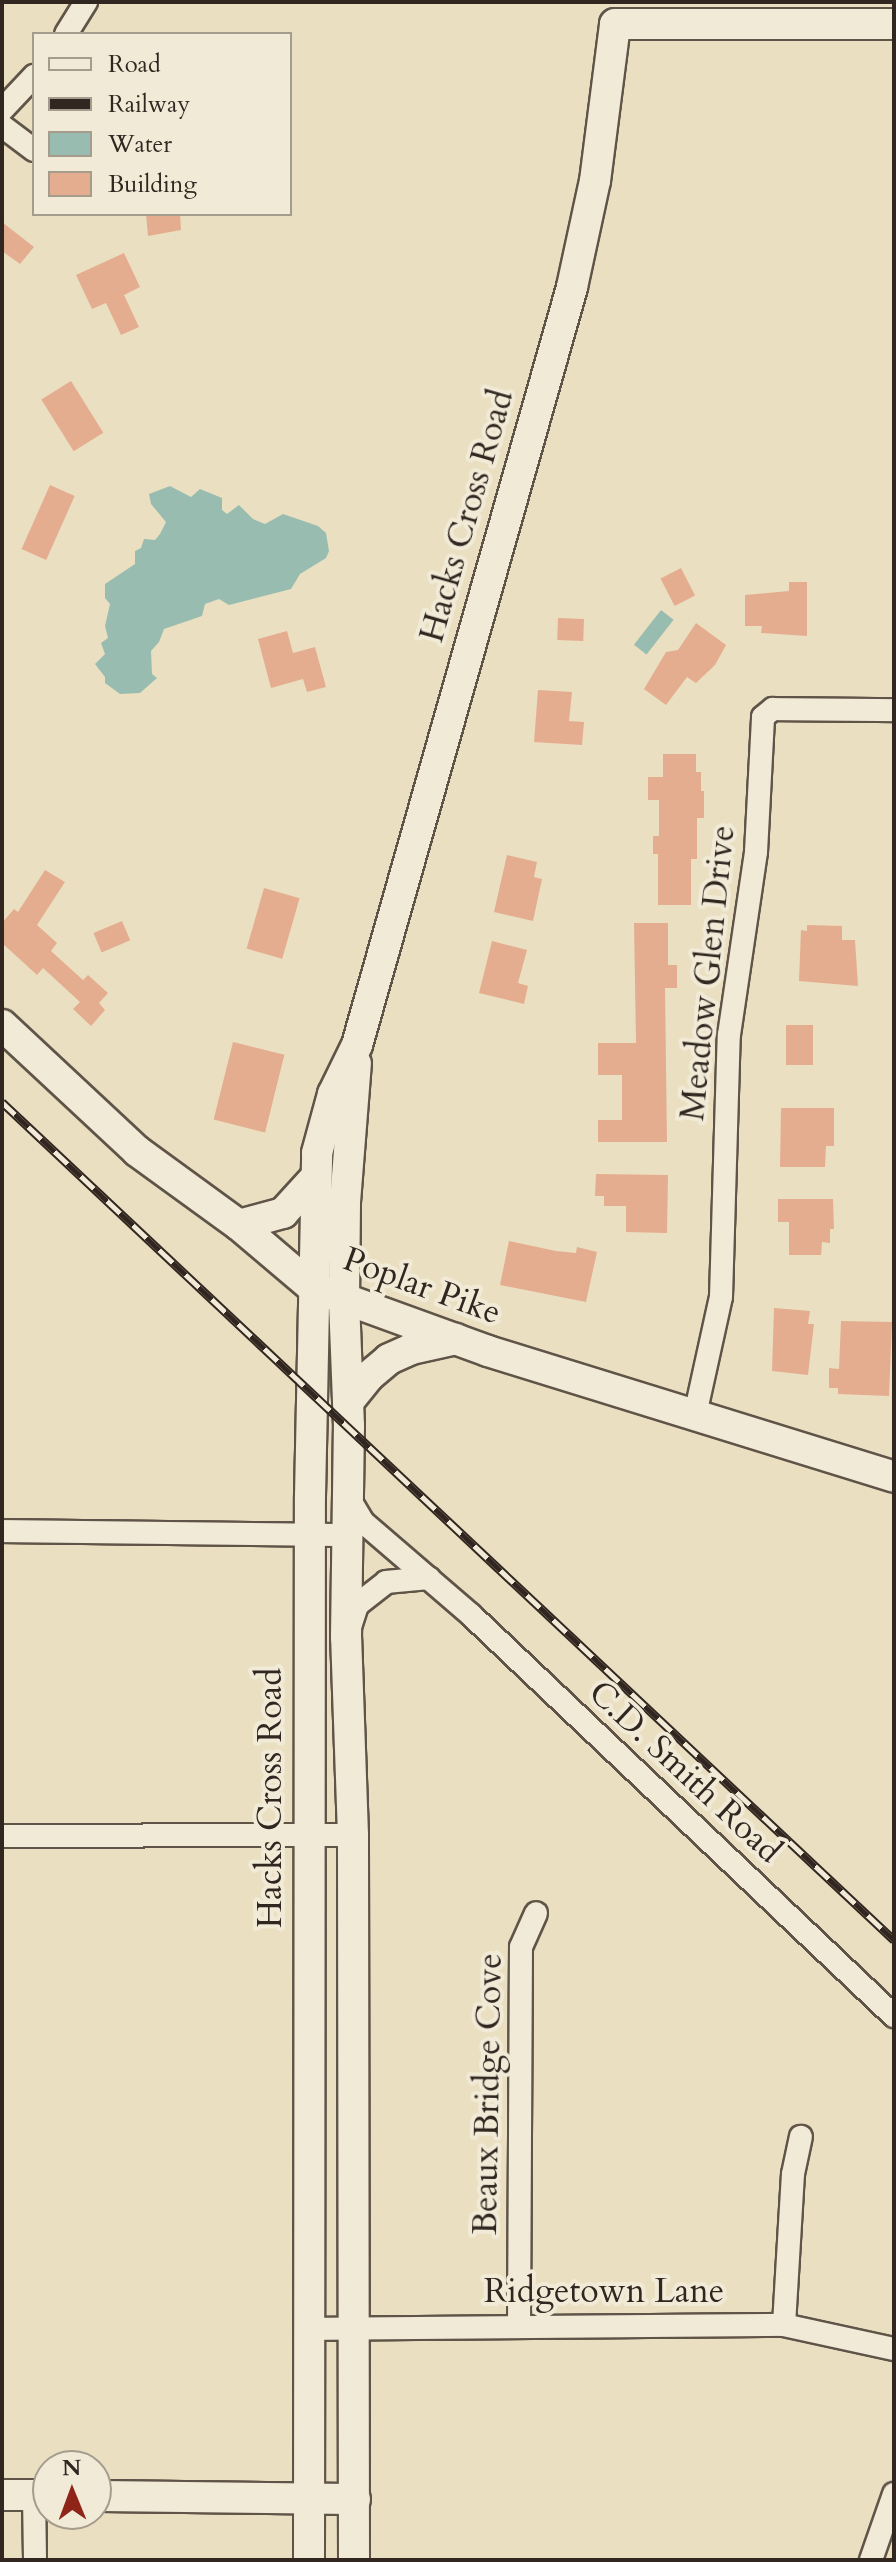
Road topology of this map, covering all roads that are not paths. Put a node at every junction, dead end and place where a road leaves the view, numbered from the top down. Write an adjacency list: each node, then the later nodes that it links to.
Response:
1 (86, 2): 4 (street)
2 (616, 13): 3 (main road); 11 (main road, Hacks Cross Road)
3 (894, 24)
4 (67, 32)
5 (32, 78): 6 (street)
6 (2, 110)
7 (2, 126): 8 (street)
8 (32, 148)
9 (894, 710): 18 (street, Meadow Glen Drive)
10 (2, 1025): 13 (main road, Poplar Pike)
11 (357, 1045): 12 (main road, Hacks Cross Road); 15 (main road, Hacks Cross Road)
12 (315, 1178): 13 (main road); 14 (main road, Hacks Cross Road)
13 (239, 1225): 14 (main road, Poplar Pike)
14 (312, 1287): 15 (main road, Poplar Pike); 22 (main road, Hacks Cross Road)
15 (344, 1299): 16 (main road, Poplar Pike); 17 (main road, Hacks Cross Road)
16 (458, 1339): 17 (main road); 18 (main road, Poplar Pike)
17 (348, 1402): 20 (main road, Hacks Cross Road)
18 (695, 1415): 19 (main road, Poplar Pike)
19 (894, 1477)
20 (348, 1497): 23 (main road, Hacks Cross Road); 24 (street, C.D. Smith Road)
21 (2, 1531): 22 (street)
22 (310, 1535): 23 (street); 28 (main road, Hacks Cross Road)
23 (347, 1535): 25 (main road, Hacks Cross Road)
24 (429, 1578): 25 (street); 30 (street, C.D. Smith Road)
25 (346, 1637): 26 (main road, Hacks Cross Road)
26 (353, 1835): 28 (street); 34 (main road, Hacks Cross Road)
27 (2, 1836): 28 (street)
28 (308, 1836): 35 (main road, Hacks Cross Road)
29 (536, 1913): 33 (street, Beaux Bridge Cove)
30 (894, 2016)
31 (801, 2137): 32 (street)
32 (784, 2325): 33 (street, Ridgetown Lane); 36 (street, Ridgetown Lane)
33 (519, 2327): 34 (street, Ridgetown Lane)
34 (356, 2328): 35 (street, Ridgetown Lane); 42 (main road, Hacks Cross Road)
35 (311, 2329): 41 (main road, Hacks Cross Road)
36 (894, 2349)
37 (894, 2494): 47 (street)
38 (2, 2495): 39 (main road)
39 (32, 2495)
40 (112, 2496): 41 (main road)
41 (310, 2499): 42 (main road); 45 (main road, Hacks Cross Road)
42 (355, 2499): 46 (main road, Hacks Cross Road)
43 (38, 2530): 44 (street)
44 (35, 2560)
45 (309, 2560)
46 (354, 2560)
47 (871, 2560)

